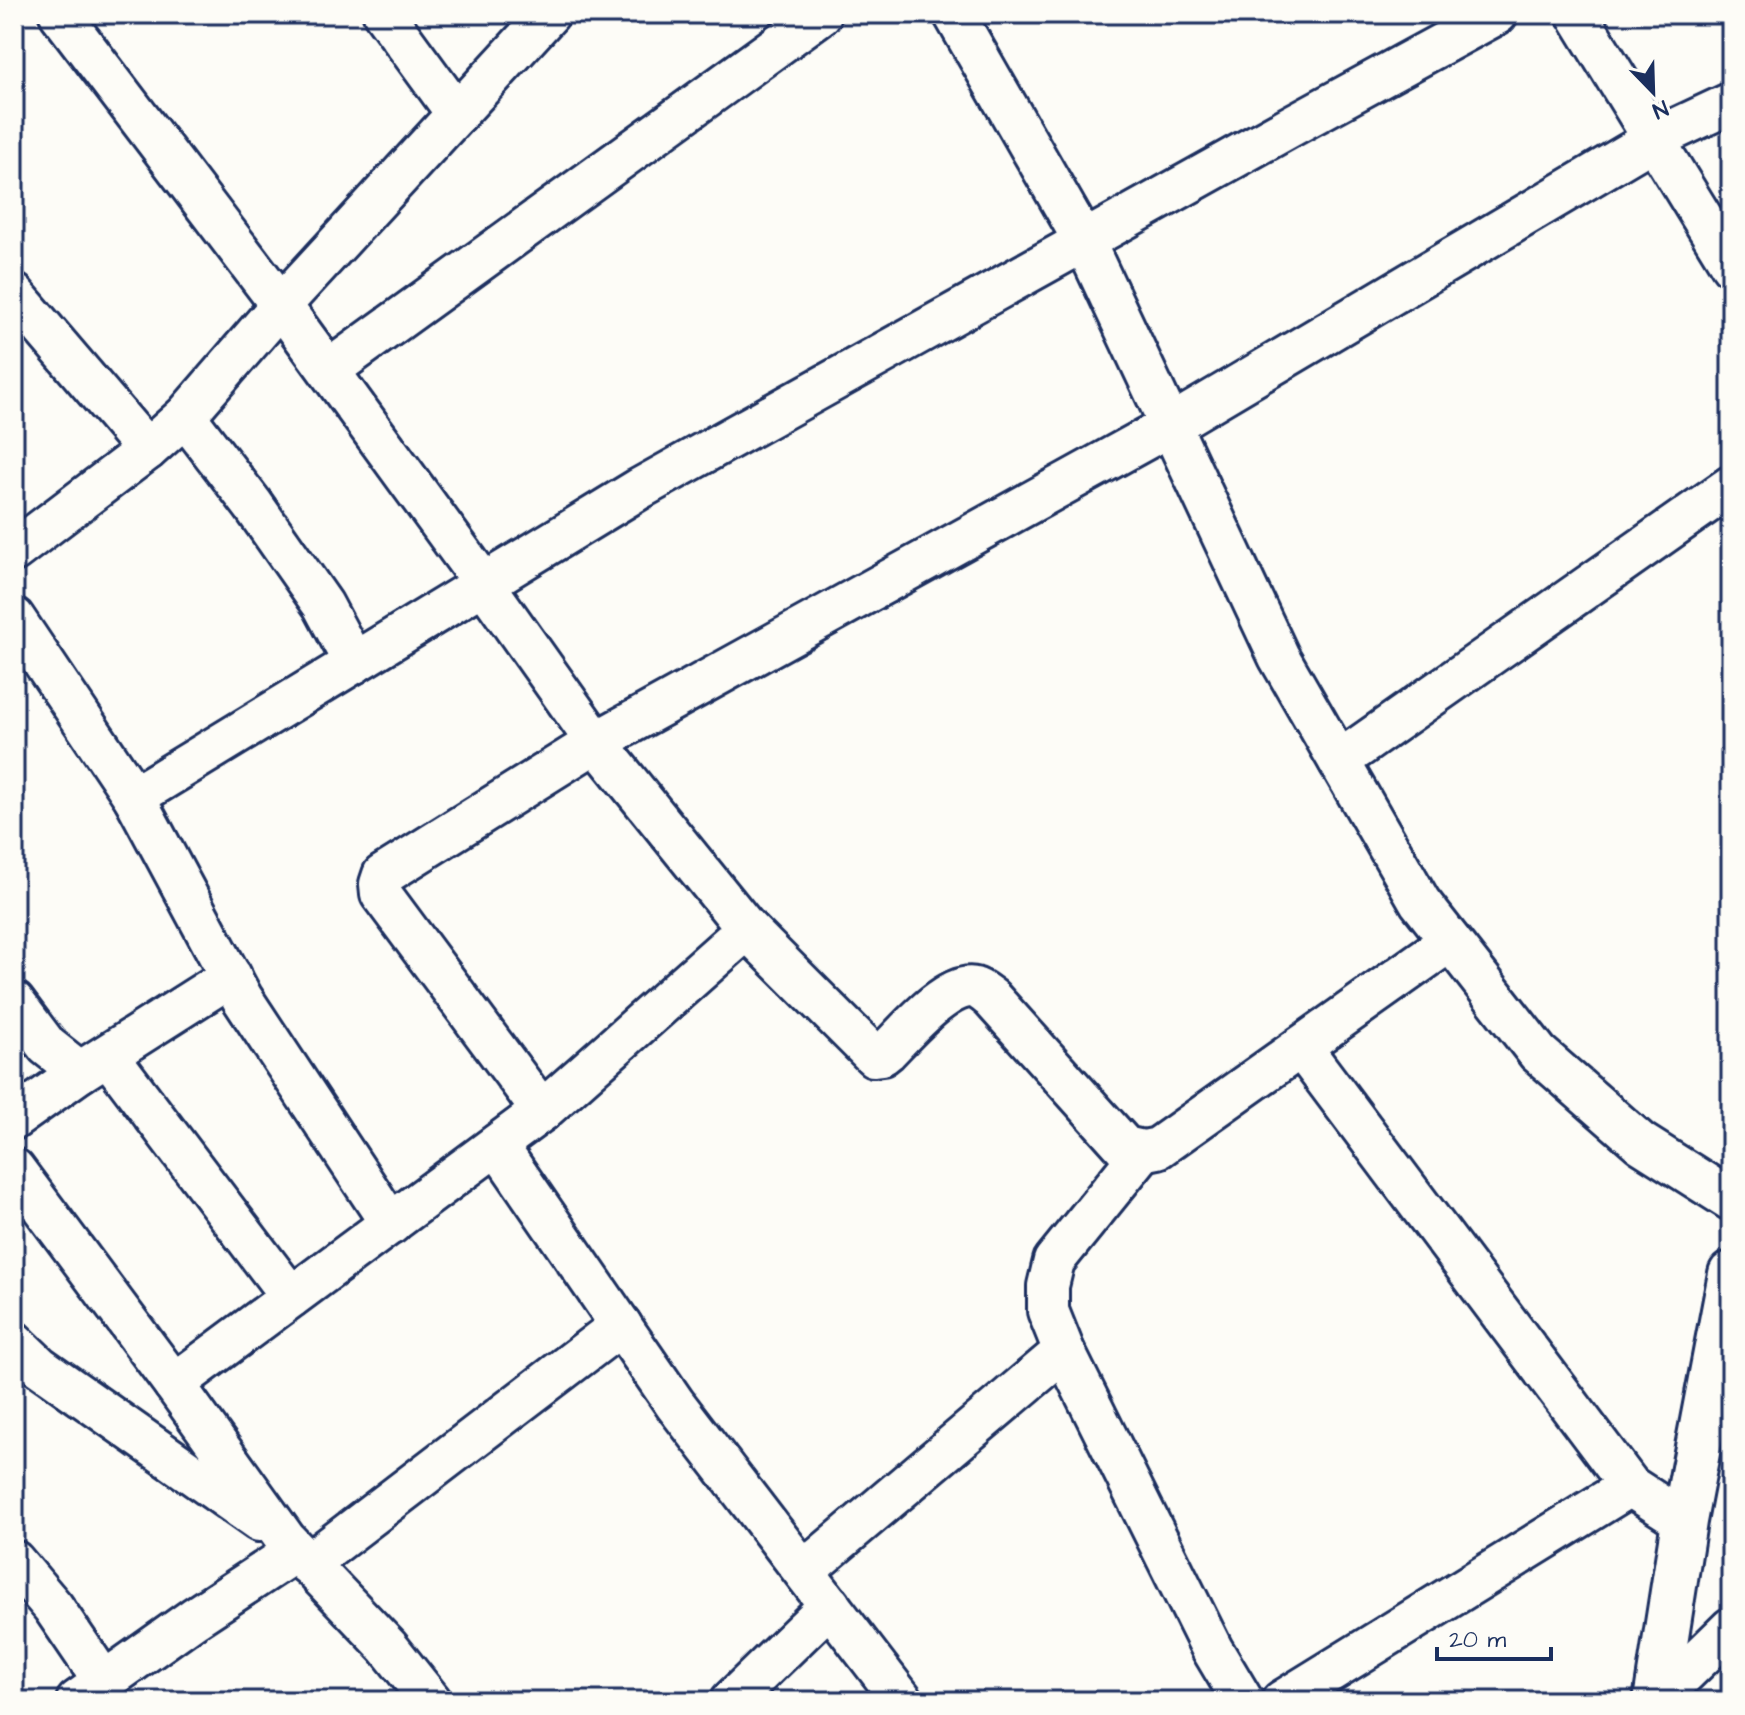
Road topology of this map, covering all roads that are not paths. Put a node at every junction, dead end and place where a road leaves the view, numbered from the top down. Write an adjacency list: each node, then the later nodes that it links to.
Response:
1 (60, 14): 14 (street)
2 (384, 14): 9 (street)
3 (549, 14): 9 (street)
4 (821, 14): 15 (street)
5 (954, 14): 11 (street)
6 (1497, 14): 11 (street)
7 (1577, 14): 10 (street)
8 (1731, 103): 10 (street)
9 (457, 114): 14 (street)
10 (1654, 139): 12 (street); 17 (street)
11 (1084, 241): 17 (street); 21 (street)
12 (1731, 265)
13 (14, 294): 18 (street)
14 (281, 305): 15 (street); 16 (street)
15 (329, 370): 21 (street)
16 (185, 416): 18 (street); 23 (street)
17 (1171, 425): 24 (street); 25 (street)
18 (147, 450): 20 (street)
19 (1731, 486): 25 (street)
20 (14, 551)
21 (484, 584): 23 (street); 24 (street)
22 (14, 618): 26 (street)
23 (354, 663): 26 (street)
24 (596, 742): 27 (street); 33 (street)
25 (1339, 761): 28 (street)
26 (134, 797): 29 (street)
27 (747, 929): 33 (street); 36 (street)
28 (1450, 941): 31 (street); 38 (street)
29 (231, 976): 32 (street); 39 (street)
30 (14, 1002): 32 (street)
31 (1301, 1047): 36 (street); 46 (street)
32 (94, 1064): 34 (street); 41 (street)
33 (542, 1111): 35 (street)
34 (14, 1119)
35 (497, 1145): 39 (street); 42 (street)
36 (1143, 1151): 44 (street)
37 (14, 1169): 45 (street)
38 (1731, 1200)
39 (391, 1224): 41 (street)
40 (1731, 1274): 47 (street)
41 (291, 1297): 45 (street)
42 (621, 1325): 48 (street); 50 (street)
43 (14, 1342): 48 (street)
44 (1064, 1351): 50 (street); 57 (street)
45 (174, 1384): 48 (street)
46 (1630, 1486): 47 (street); 58 (street)
47 (1684, 1521): 59 (street)
48 (297, 1551): 53 (street); 54 (street)
49 (14, 1561): 53 (street)
50 (804, 1571): 51 (street)
51 (830, 1605): 55 (street); 56 (street)
52 (1731, 1628): 59 (street)
53 (91, 1691)
54 (431, 1701)
55 (731, 1701)
56 (903, 1701)
57 (1243, 1701)
58 (1282, 1701)
59 (1656, 1701)

